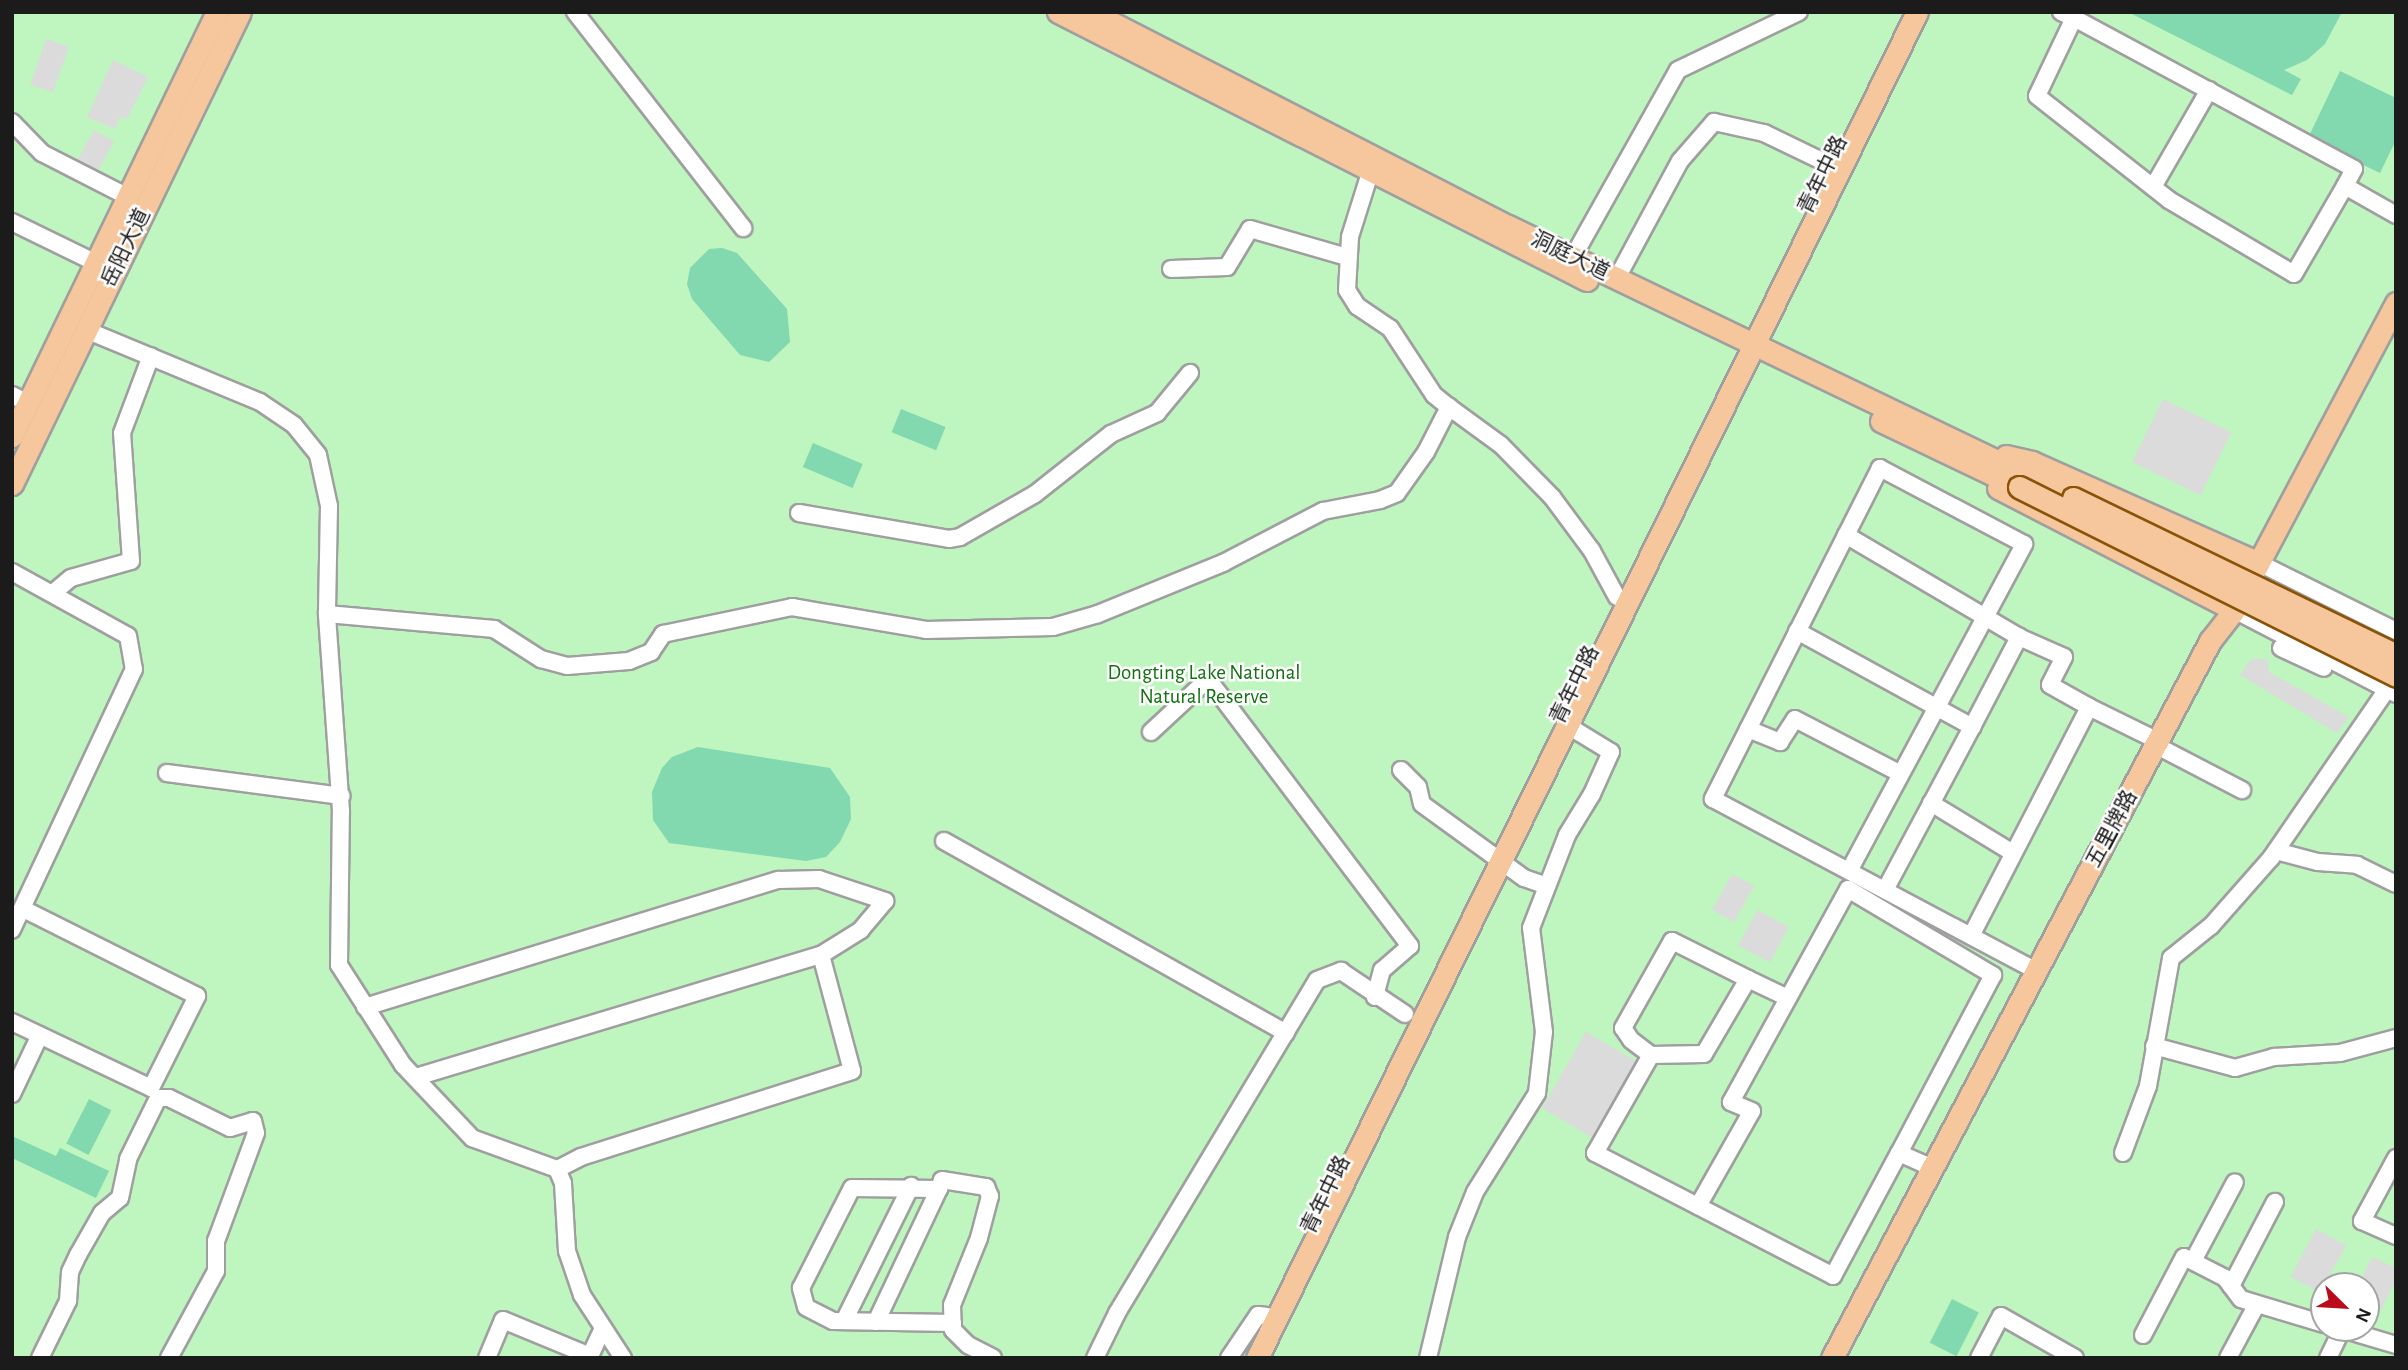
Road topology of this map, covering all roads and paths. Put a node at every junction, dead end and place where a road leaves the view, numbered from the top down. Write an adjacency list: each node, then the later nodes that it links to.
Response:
1 (217, 12): 16 (main road, 岳阳大道)
2 (240, 12): 27 (main road, 岳阳大道)
3 (575, 12): 19 (street)
4 (1058, 12): 13 (main road, 洞庭大道)
5 (1091, 12): 21 (main road, 洞庭大道)
6 (1799, 12): 21 (street)
7 (1902, 12): 12 (main road, 青年中路)
8 (1917, 12): 28 (main road, 青年中路)
9 (2068, 15): 10 (street); 14 (street)
10 (2209, 90): 14 (street); 15 (street)
11 (12, 122): 16 (street)
12 (1828, 164): 24 (street); 28 (main road, 青年中路)
13 (1370, 173): 20 (street); 28 (main road, 洞庭大道)
14 (2153, 187): 15 (street)
15 (2345, 187): 17 (street)
16 (128, 197): 22 (main road, 岳阳大道)
17 (2396, 215)
18 (12, 222): 22 (street)
19 (743, 228)
20 (1347, 257): 23 (street); 32 (street)
21 (1573, 257): 24 (main road, 洞庭大道)
22 (96, 262): 31 (main road, 岳阳大道)
23 (1171, 269)
24 (1616, 278): 28 (main road, 洞庭大道)
25 (2396, 303): 38 (main road, 五里牌路)
26 (2396, 324): 38 (main road, 五里牌路)
27 (86, 330): 29 (street); 35 (main road, 岳阳大道)
28 (1745, 346): 34 (main road, 洞庭大道); 41 (main road, 青年中路); 53 (main road)
29 (151, 356): 40 (street); 43 (street)
30 (1190, 373): 36 (street)
31 (20, 399): 33 (main road, 岳阳大道)
32 (1449, 407): 41 (street); 43 (street)
33 (12, 436)
34 (1964, 454): 38 (main road); 42 (main road); 49 (main road, 洞庭大道, bridge); 50 (main road, 洞庭大道, bridge)
35 (12, 484)
36 (799, 513)
37 (1846, 535): 44 (street); 44 (street); 45 (street)
38 (2263, 564): 42 (main road, 五里牌路); 46 (street)
39 (12, 572): 40 (street)
40 (53, 593): 72 (street)
41 (1617, 597): 67 (main road, 青年中路)
42 (2236, 612): 50 (street); 57 (main road, 五里牌路); 57 (main road, 五里牌路)
43 (327, 614): 62 (street)
44 (1987, 616): 47 (street); 51 (street)
45 (1797, 631): 51 (street); 55 (street)
46 (2396, 631)
47 (2019, 637): 52 (street); 54 (street)
48 (2281, 648): 50 (street)
49 (2396, 655)
50 (2391, 692): 65 (street)
51 (1937, 707): 54 (street); 60 (street)
52 (2089, 708): 57 (street); 66 (street)
53 (1565, 724): 67 (main road); 70 (street)
54 (1972, 727): 63 (street)
55 (1748, 729): 60 (street); 68 (street)
56 (1151, 732): 78 (street)
57 (2161, 745): 61 (street); 76 (main road, 五里牌路); 123 (main road, 五里牌路)
58 (1401, 770): 67 (street)
59 (167, 773): 62 (street)
60 (1901, 774): 68 (street)
61 (2242, 790)
62 (341, 796): 80 (street)
63 (1931, 803): 66 (street); 71 (street)
64 (944, 841): 83 (street)
65 (2276, 851): 69 (street); 86 (street)
66 (2013, 853): 74 (street)
67 (1495, 857): 70 (street); 105 (main road, 青年中路); 120 (main road)
68 (1849, 871): 71 (street)
69 (2396, 884)
70 (1547, 886): 121 (street)
71 (1885, 890): 74 (street)
72 (23, 909): 73 (street); 89 (street)
73 (12, 930)
74 (1971, 936): 76 (street)
75 (821, 955): 80 (street); 88 (street); 95 (street)
76 (2037, 971): 94 (main road, 五里牌路)
77 (1748, 979): 79 (street); 87 (street); 87 (street)
78 (1375, 997): 81 (street); 83 (street)
79 (1788, 998): 91 (street); 100 (street)
80 (365, 1007): 88 (street)
81 (1405, 1014)
82 (12, 1022): 84 (street)
83 (1286, 1033): 117 (street)
84 (40, 1035): 89 (street); 90 (street)
85 (2396, 1038): 86 (street)
86 (2154, 1046): 92 (street)
87 (1651, 1055): 100 (street)
88 (416, 1077): 95 (street)
89 (155, 1093): 112 (street); 113 (street)
90 (12, 1094)
91 (1899, 1153): 94 (street); 100 (street)
92 (2123, 1153)
93 (2396, 1158): 101 (street)
94 (1932, 1168): 122 (main road, 五里牌路)
95 (557, 1169): 110 (street)
96 (2235, 1182): 102 (street)
97 (911, 1186): 98 (street); 107 (street); 107 (street)
98 (939, 1189): 108 (street); 109 (street)
99 (2275, 1202): 103 (street)
100 (1698, 1206)
101 (2396, 1236)
102 (2193, 1261): 103 (street); 111 (street)
103 (2231, 1286): 104 (street)
104 (2257, 1304): 106 (street); 126 (street)
105 (1267, 1316): 118 (street); 119 (main road, 青年中路)
106 (2310, 1320)
107 (844, 1321): 108 (street)
108 (876, 1322): 109 (street)
109 (953, 1323): 116 (street)
110 (602, 1330): 114 (street); 115 (street)
111 (2143, 1335)
112 (40, 1358)
113 (169, 1358)
114 (486, 1358)
115 (623, 1358)
116 (993, 1358)
117 (1095, 1358)
118 (1229, 1358)
119 (1246, 1358)
120 (1257, 1358)
121 (1428, 1358)
122 (1832, 1358)
123 (1843, 1358)
124 (1979, 1358): 125 (street)
125 (2075, 1358)
126 (2228, 1358)

